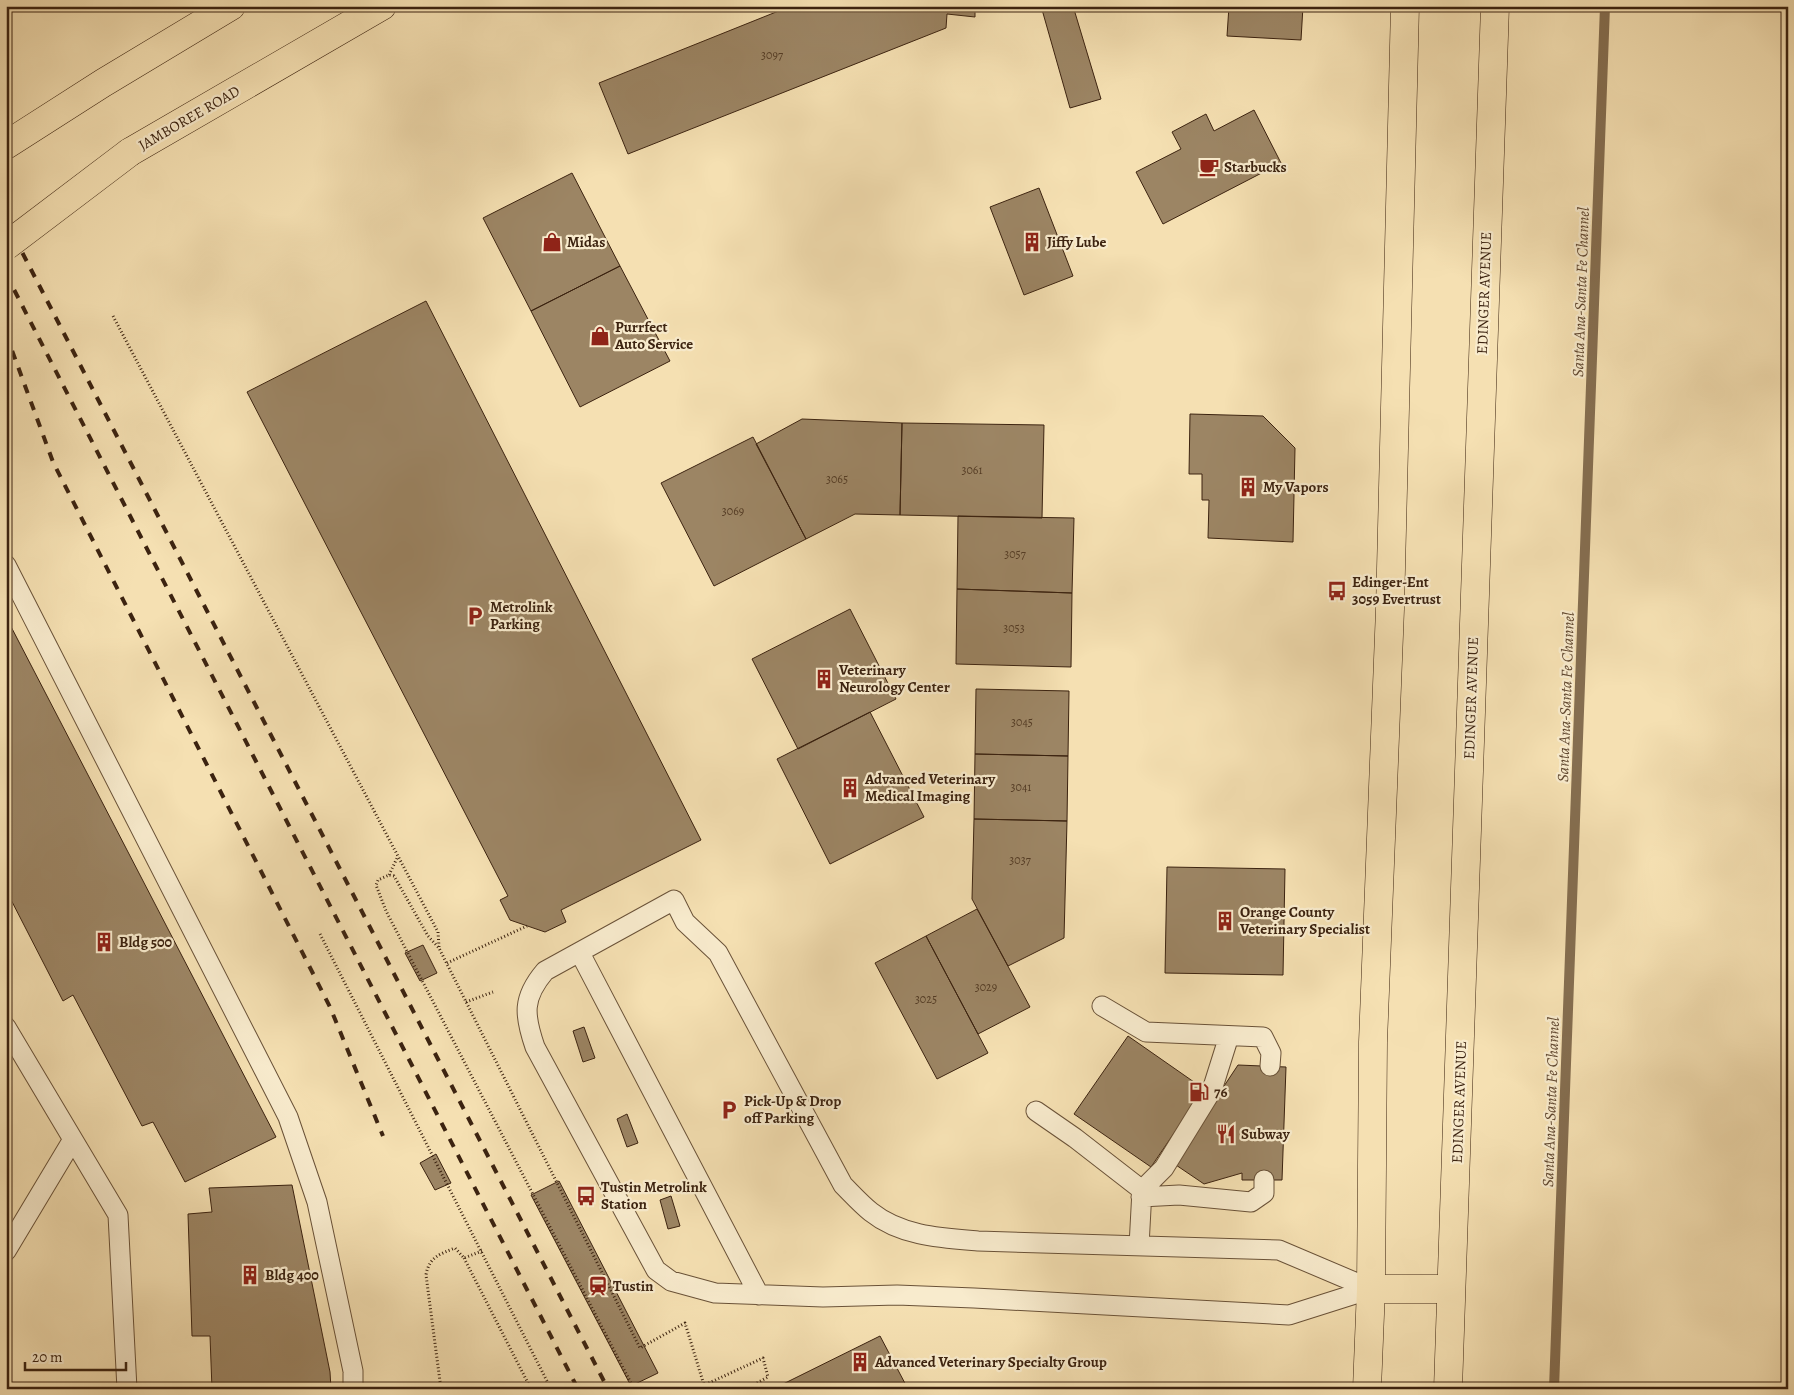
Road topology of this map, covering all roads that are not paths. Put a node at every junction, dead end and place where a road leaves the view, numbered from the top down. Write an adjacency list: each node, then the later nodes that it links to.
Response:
1 (231, 6): 5 (main road)
2 (382, 6): 6 (main road, JAMBOREE ROAD, bridge)
3 (1404, 6): 20 (main road)
4 (1494, 6): 19 (main road, EDINGER AVENUE)
5 (6, 145)
6 (6, 246)
7 (6, 565): 23 (lane)
8 (580, 953): 17 (lane); 21 (lane); 21 (lane)
9 (1102, 1006): 11 (lane)
10 (6, 1027): 14 (lane)
11 (1229, 1036): 12 (lane); 16 (lane)
12 (1270, 1066)
13 (1036, 1111): 16 (lane)
14 (72, 1141): 18 (lane); 22 (lane)
15 (1264, 1180): 16 (lane)
16 (1141, 1194): 17 (lane)
17 (1139, 1246): 20 (lane)
18 (6, 1251)
19 (1451, 1289): 20 (main road); 25 (main road, EDINGER AVENUE)
20 (1370, 1290): 21 (lane); 24 (main road)
21 (759, 1295)
22 (127, 1389)
23 (353, 1389)
24 (1367, 1389)
25 (1448, 1389)

